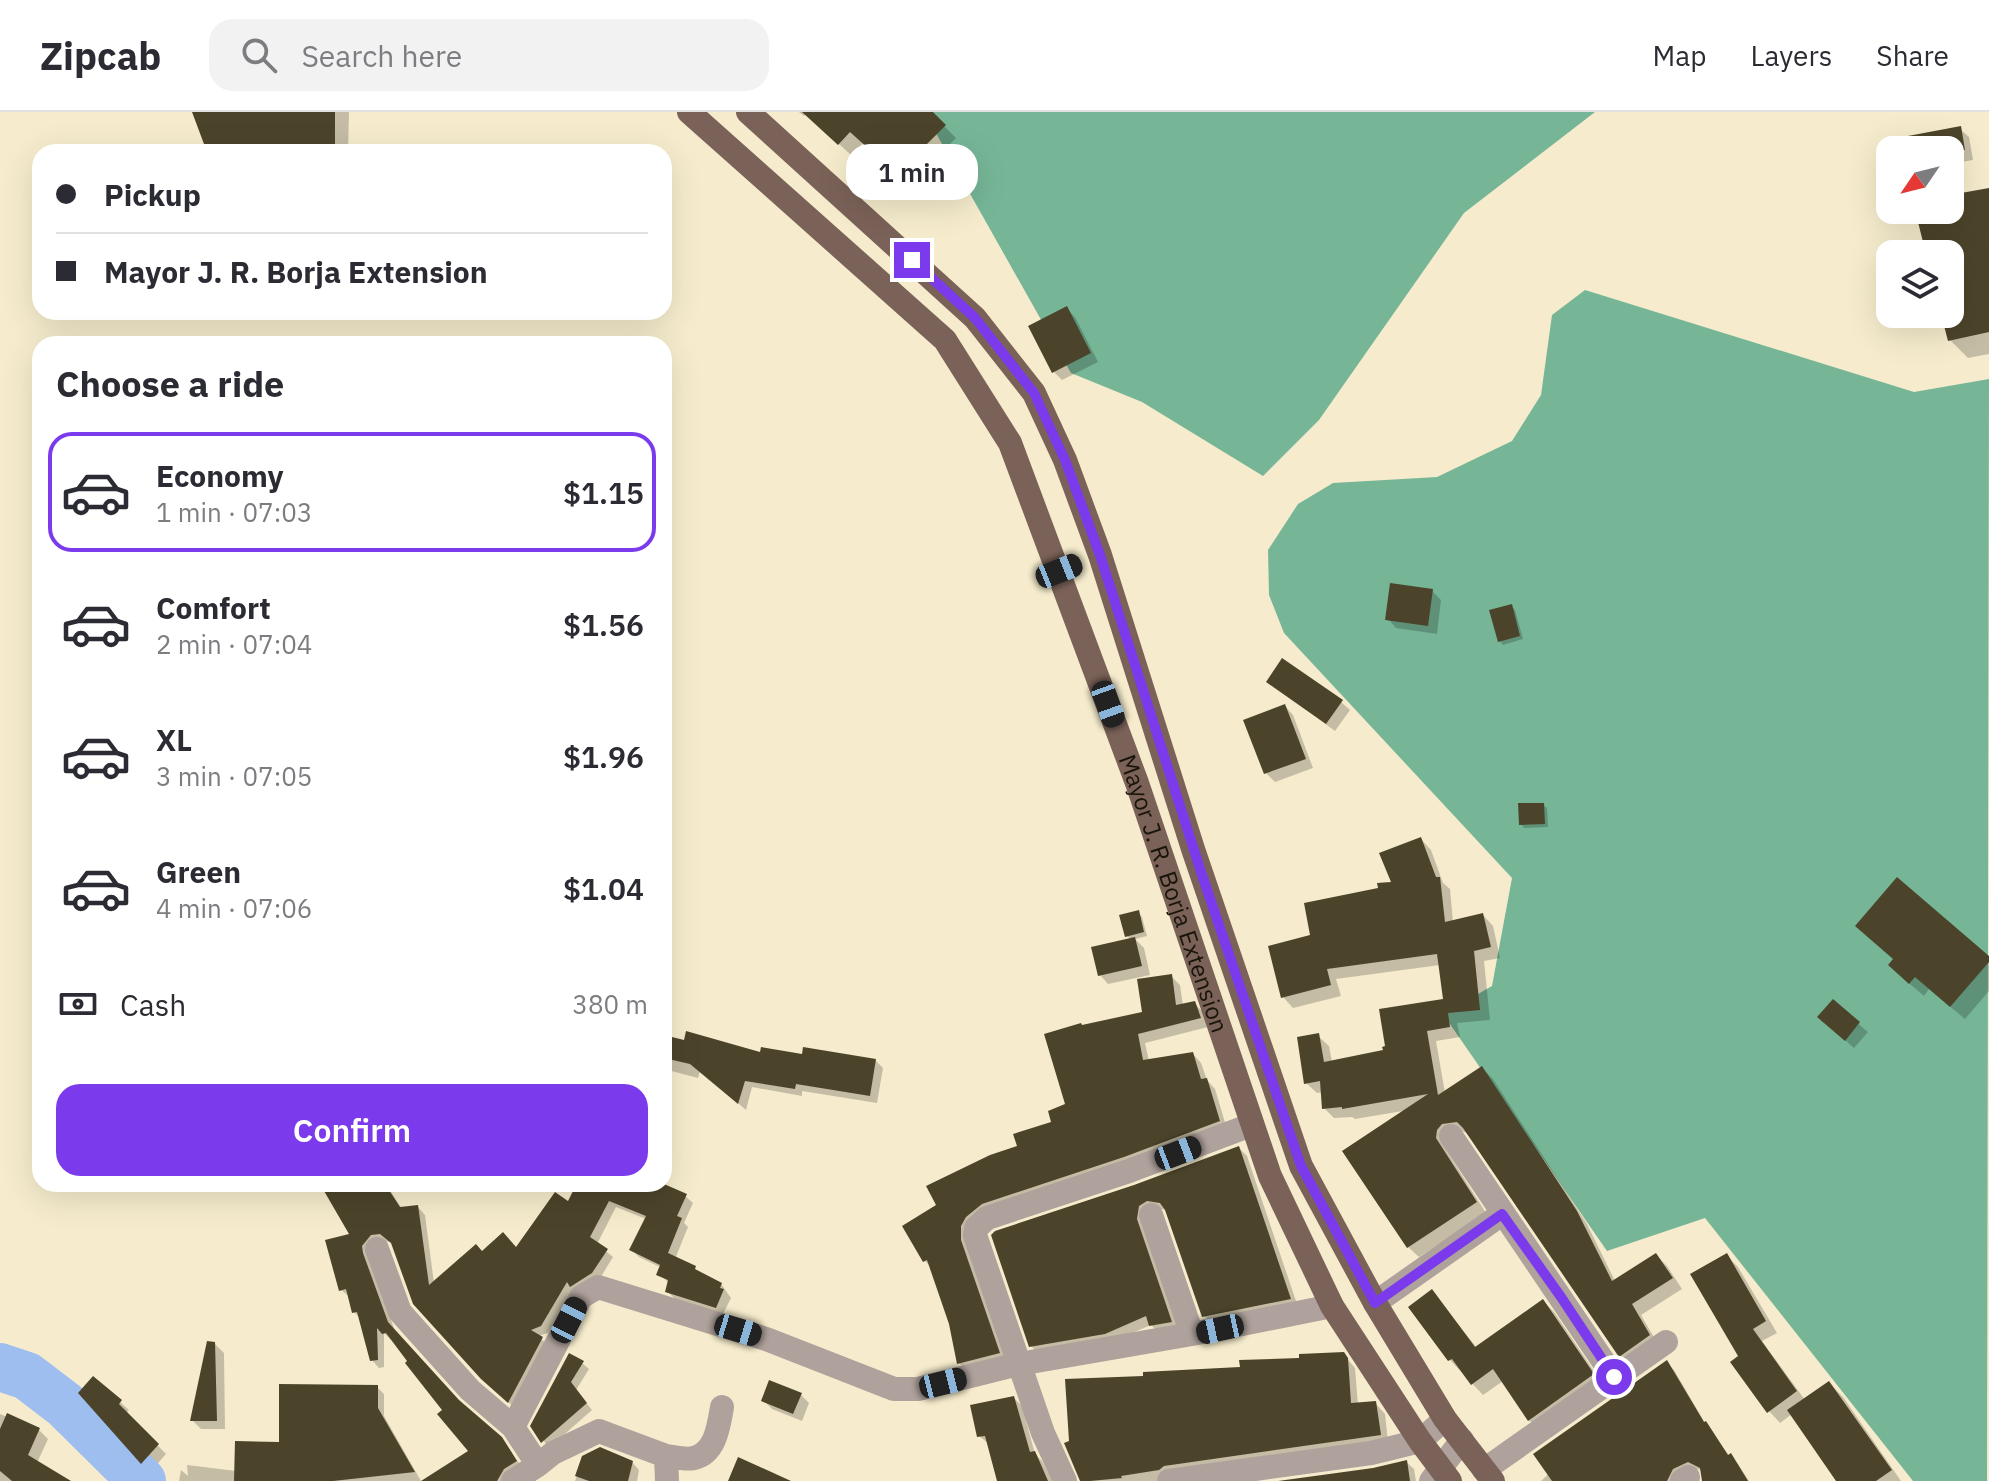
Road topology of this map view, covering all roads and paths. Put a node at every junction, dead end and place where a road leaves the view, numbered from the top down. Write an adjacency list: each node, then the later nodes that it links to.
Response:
1 (689, 112): 4 (main road, Mayor J. R. Borja Extension)
2 (748, 112): 3 (main road, Mayor J. R. Borja Extension)
3 (1100, 555): 4 (main road); 7 (main road, Mayor J. R. Borja Extension)
4 (1059, 571): 5 (main road, Mayor J. R. Borja Extension)
5 (1251, 1125): 8 (main road, Mayor J. R. Borja Extension); 16 (street)
6 (1451, 1136): 9 (street)
7 (1301, 1166): 8 (main road); 12 (main road, Mayor J. R. Borja Extension)
8 (1270, 1176): 13 (main road, Mayor J. R. Borja Extension)
9 (1502, 1214): 12 (street); 17 (street)
10 (1151, 1215): 14 (street)
11 (377, 1249): 20 (street)
12 (1375, 1303): 19 (main road, Mayor J. R. Borja Extension)
13 (1332, 1306): 14 (street); 22 (main road, Mayor J. R. Borja Extension)
14 (1192, 1334): 16 (street)
15 (1666, 1342): 17 (street)
16 (1019, 1364): 20 (street); 30 (street)
17 (1614, 1377): 25 (street)
18 (722, 1407): 23 (street)
19 (1445, 1419): 21 (main road, Mayor J. R. Borja Extension); 22 (street)
20 (513, 1427): 24 (street)
21 (1462, 1440): 25 (main road, Mayor J. R. Borja Extension); 26 (street)
22 (1420, 1441): 26 (main road, Mayor J. R. Borja Extension); 27 (street)
23 (666, 1456): 24 (street); 29 (street)
24 (538, 1465): 28 (street)
25 (1488, 1475)
26 (1441, 1477)
27 (1195, 1479): 31 (street)
28 (513, 1481)
29 (667, 1481)
30 (1065, 1481)
31 (1169, 1481)

